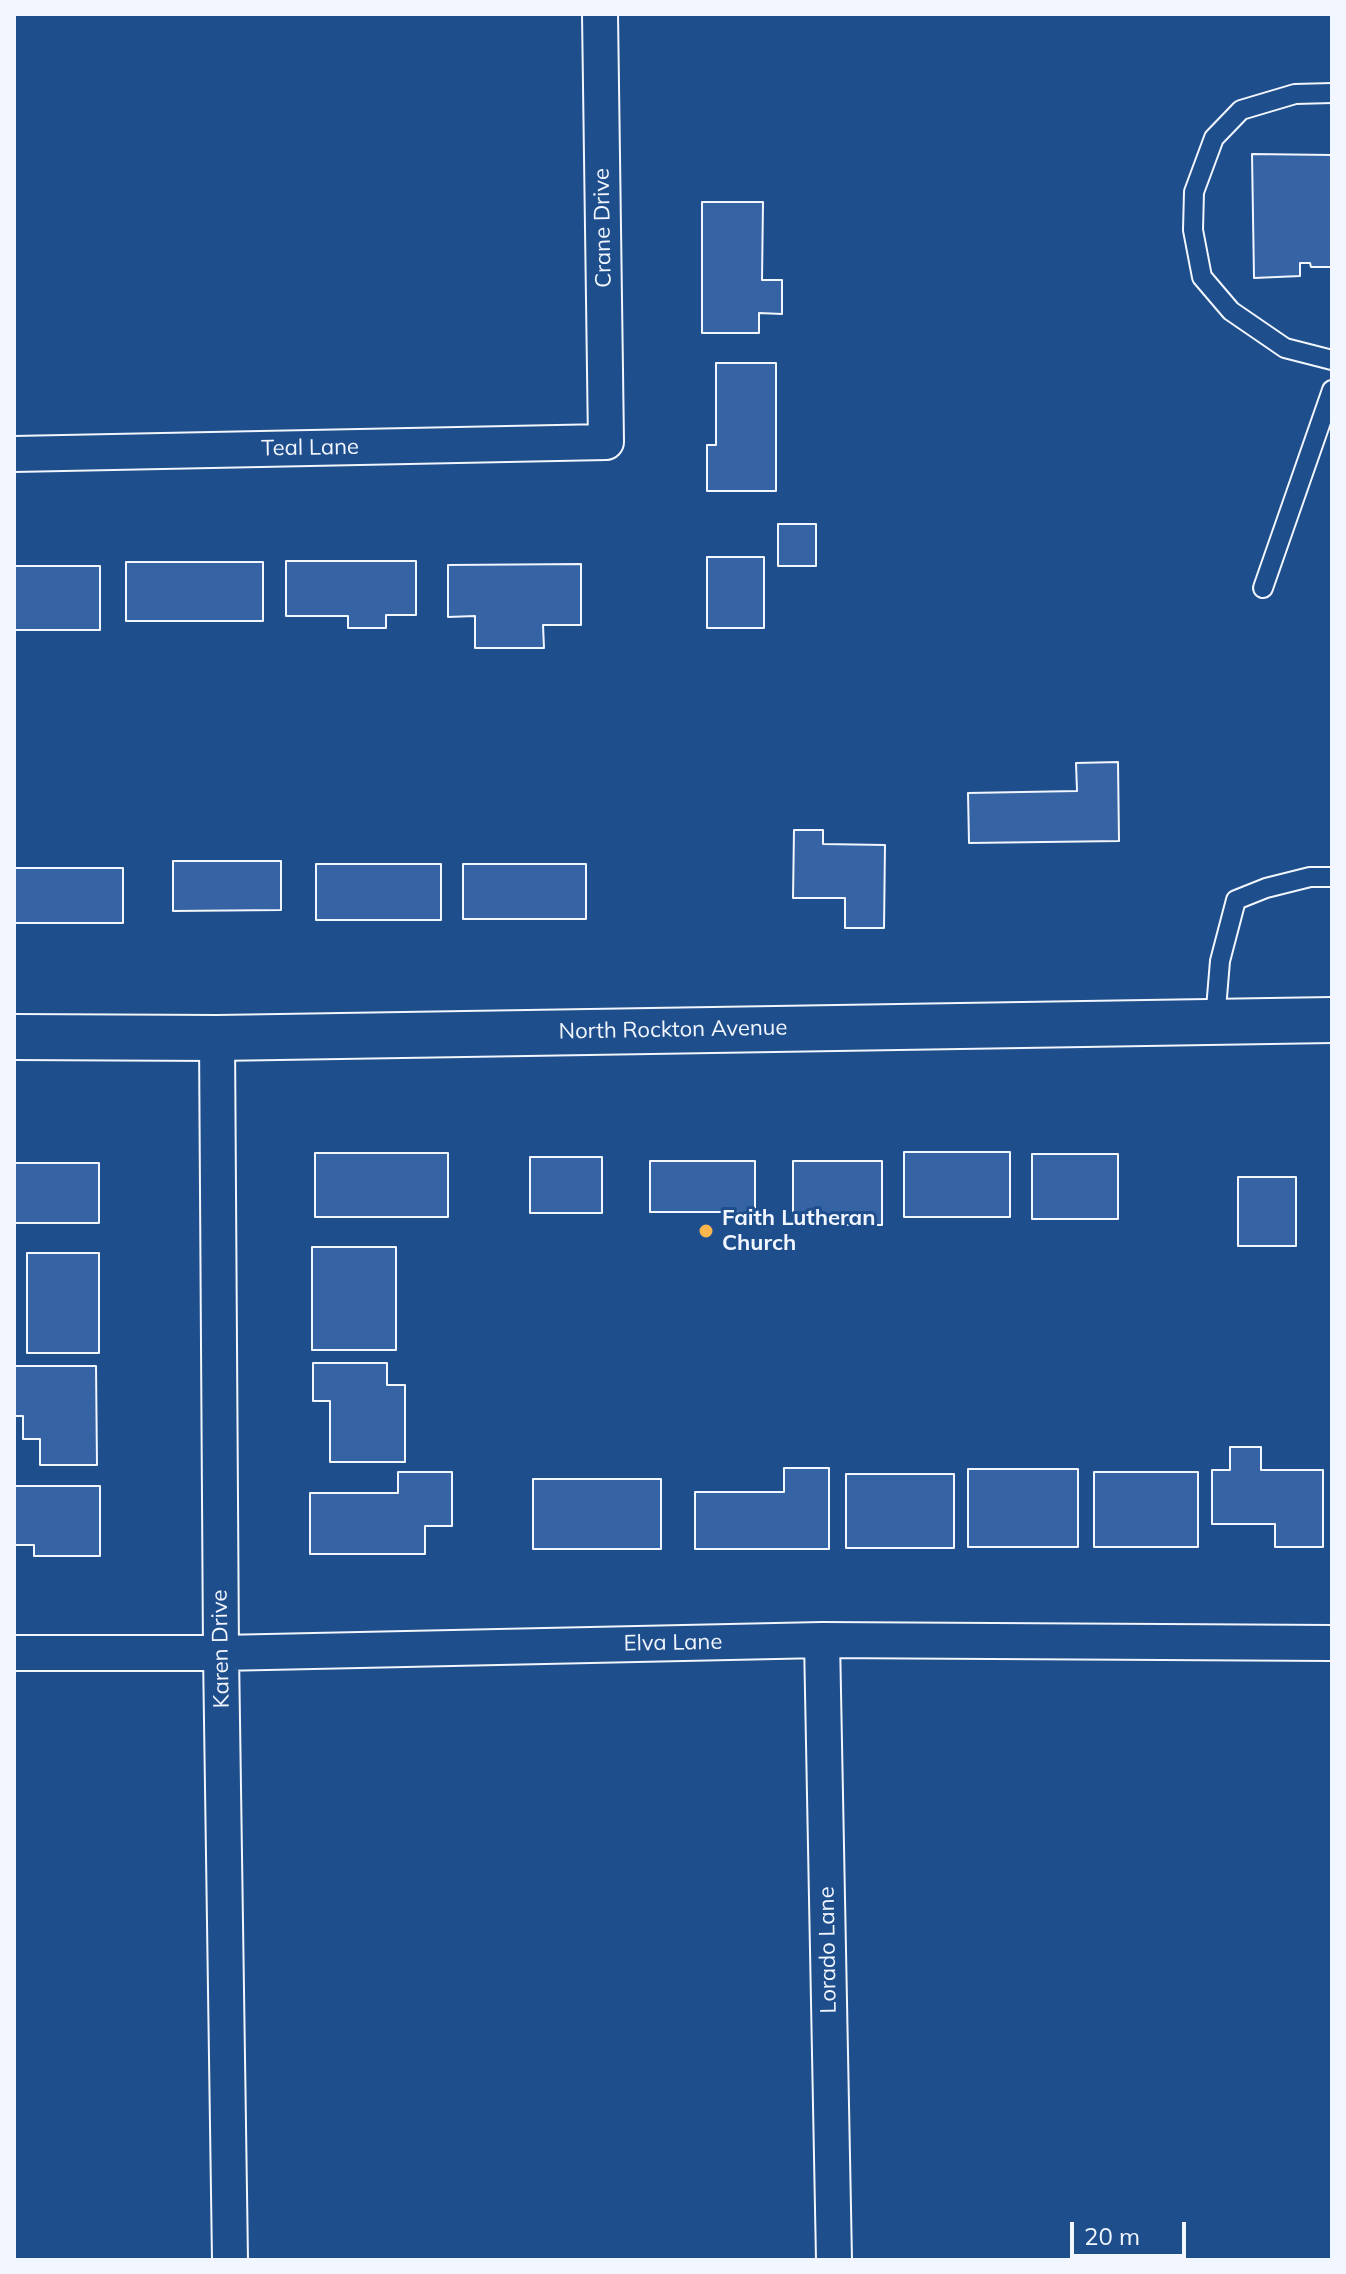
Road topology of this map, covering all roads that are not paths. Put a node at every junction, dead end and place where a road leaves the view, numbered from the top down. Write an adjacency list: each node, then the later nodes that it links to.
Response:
1 (600, 14): 5 (street, Crane Drive)
2 (1332, 93): 3 (lane)
3 (1332, 360)
4 (1332, 390): 7 (lane)
5 (606, 442): 6 (street, Teal Lane)
6 (14, 454)
7 (1263, 588)
8 (1332, 877): 10 (lane)
9 (1332, 1020): 10 (main road, North Rockton Avenue)
10 (1215, 1021): 12 (main road, North Rockton Avenue)
11 (14, 1037): 12 (main road, North Rockton Avenue)
12 (217, 1038): 16 (street, Karen Drive)
13 (822, 1640): 14 (street, Elva Lane); 16 (street, Elva Lane); 18 (street, Lorado Lane)
14 (1332, 1643)
15 (14, 1653): 16 (street, Elva Lane)
16 (221, 1653): 17 (street, Karen Drive)
17 (230, 2260)
18 (834, 2260)

